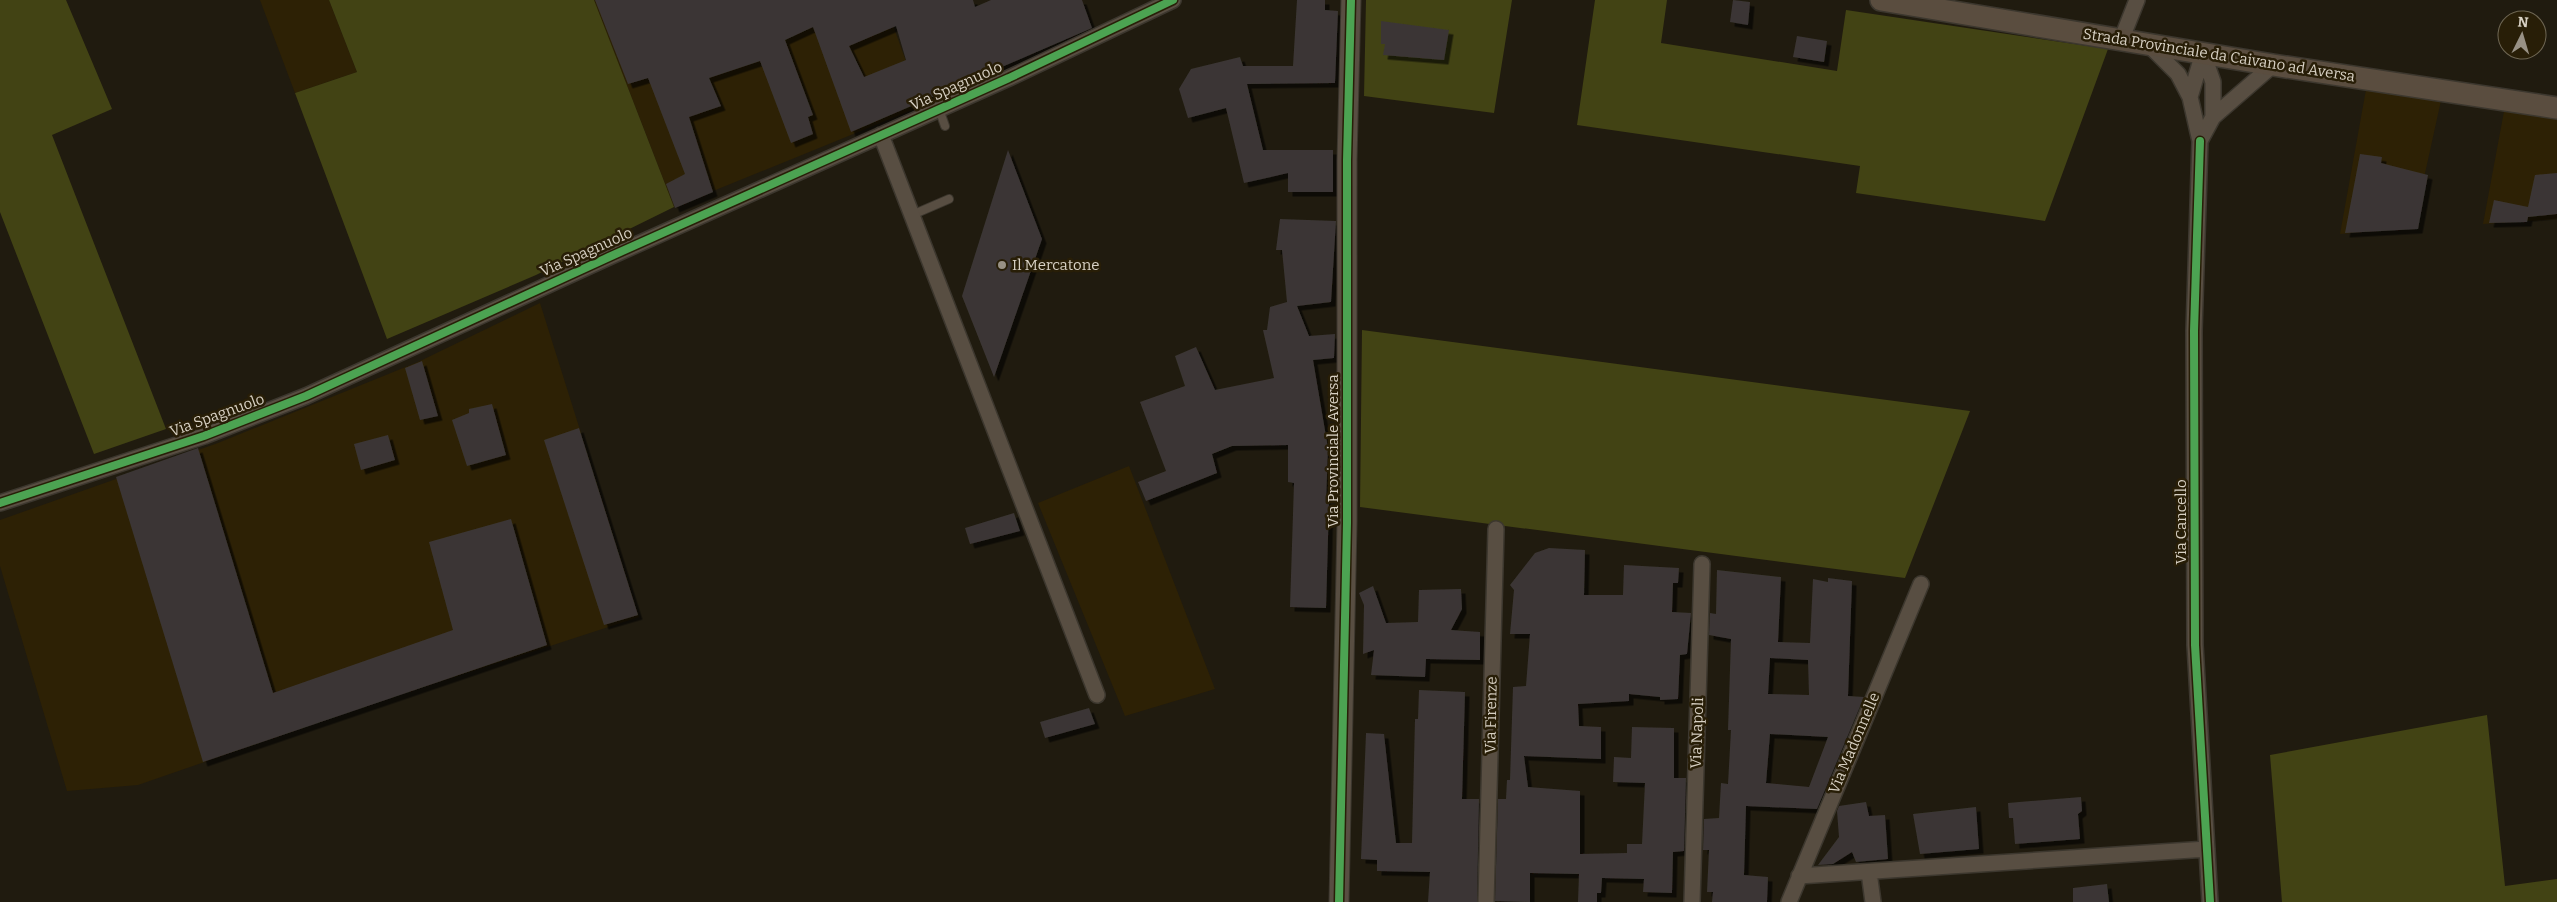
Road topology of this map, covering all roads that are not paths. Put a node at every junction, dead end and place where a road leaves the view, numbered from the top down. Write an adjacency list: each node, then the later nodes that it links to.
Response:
1 (1173, 0): 11 (street, Via Spagnuolo)
2 (1351, 0): 26 (street, Via Provinciale Aversa)
3 (1881, 0): 5 (main road, Strada Provinciale da Caivano ad Aversa)
4 (2137, 0): 5 (street)
5 (2122, 38): 6 (main road, Strada Provinciale da Caivano ad Aversa)
6 (2146, 42): 7 (main road, Strada Provinciale da Caivano ad Aversa); 9 (street)
7 (2203, 53): 8 (main road, Strada Provinciale da Caivano ad Aversa); 9 (street); 12 (street)
8 (2273, 65): 10 (main road, Strada Provinciale da Caivano ad Aversa); 12 (street)
9 (2190, 97): 15 (street)
10 (2557, 108)
11 (939, 109): 13 (lane); 14 (street, Via Spagnuolo)
12 (2213, 117): 15 (street)
13 (945, 126)
14 (881, 135): 17 (street); 18 (street, Via Spagnuolo)
15 (2200, 141): 23 (street, Via Cancello)
16 (949, 199): 17 (lane)
17 (912, 215): 22 (street)
18 (0, 503)
19 (1496, 529): 27 (street, Via Firenze)
20 (1702, 564): 28 (street, Via Napoli)
21 (1921, 584): 25 (street, Via Madonnelle)
22 (1097, 695)
23 (2207, 849): 24 (street); 31 (street, Via Cancello)
24 (1869, 872): 25 (street); 30 (street)
25 (1799, 876): 29 (street, Via Madonnelle)
26 (1339, 902)
27 (1486, 902)
28 (1692, 902)
29 (1789, 902)
30 (1873, 902)
31 (2210, 902)

